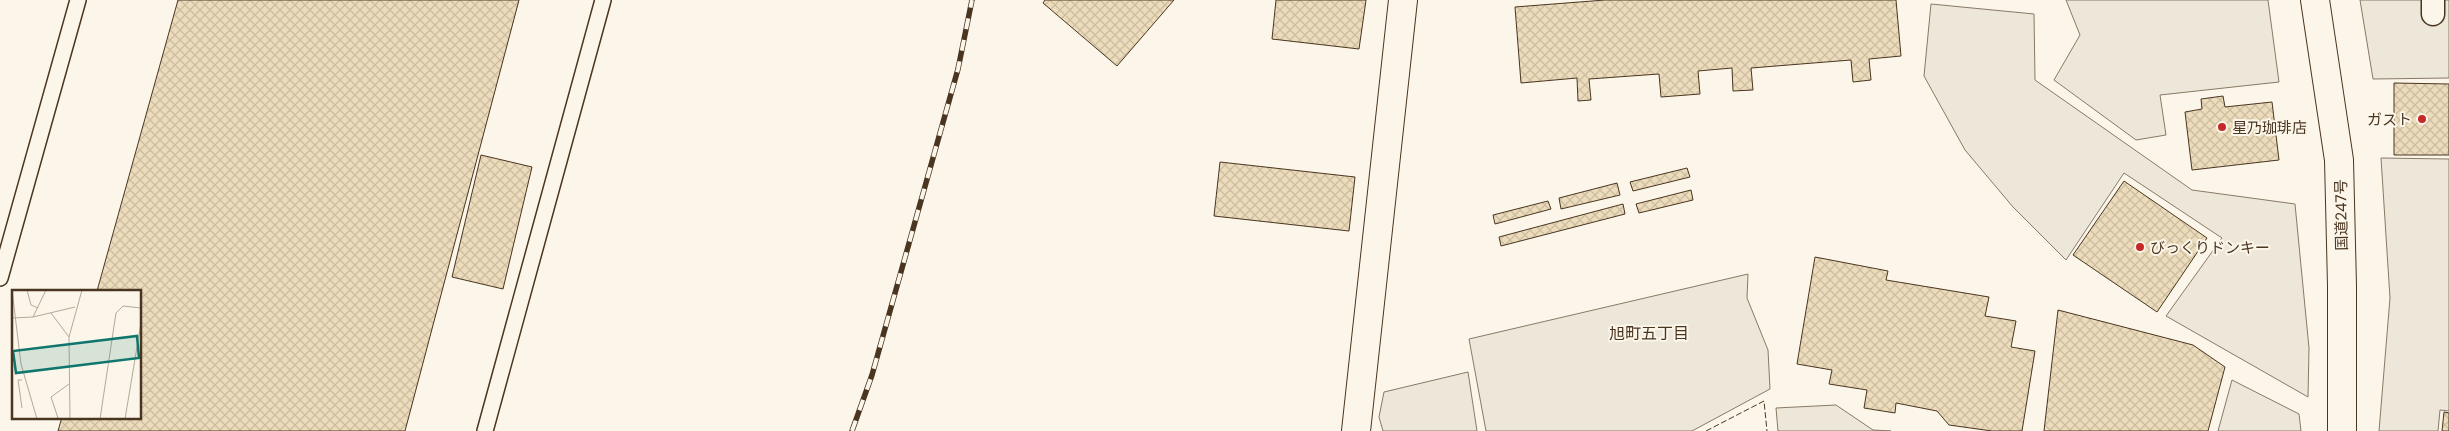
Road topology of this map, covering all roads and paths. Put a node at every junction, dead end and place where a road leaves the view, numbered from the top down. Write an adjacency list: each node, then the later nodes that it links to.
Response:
1 (78, 0): 5 (lane)
2 (604, 0): 6 (lane)
3 (1403, 0): 7 (main road)
4 (2315, 0): 8 (main road, 国道247号)
5 (0, 278)
6 (485, 431)
7 (1356, 431)
8 (2342, 431)

